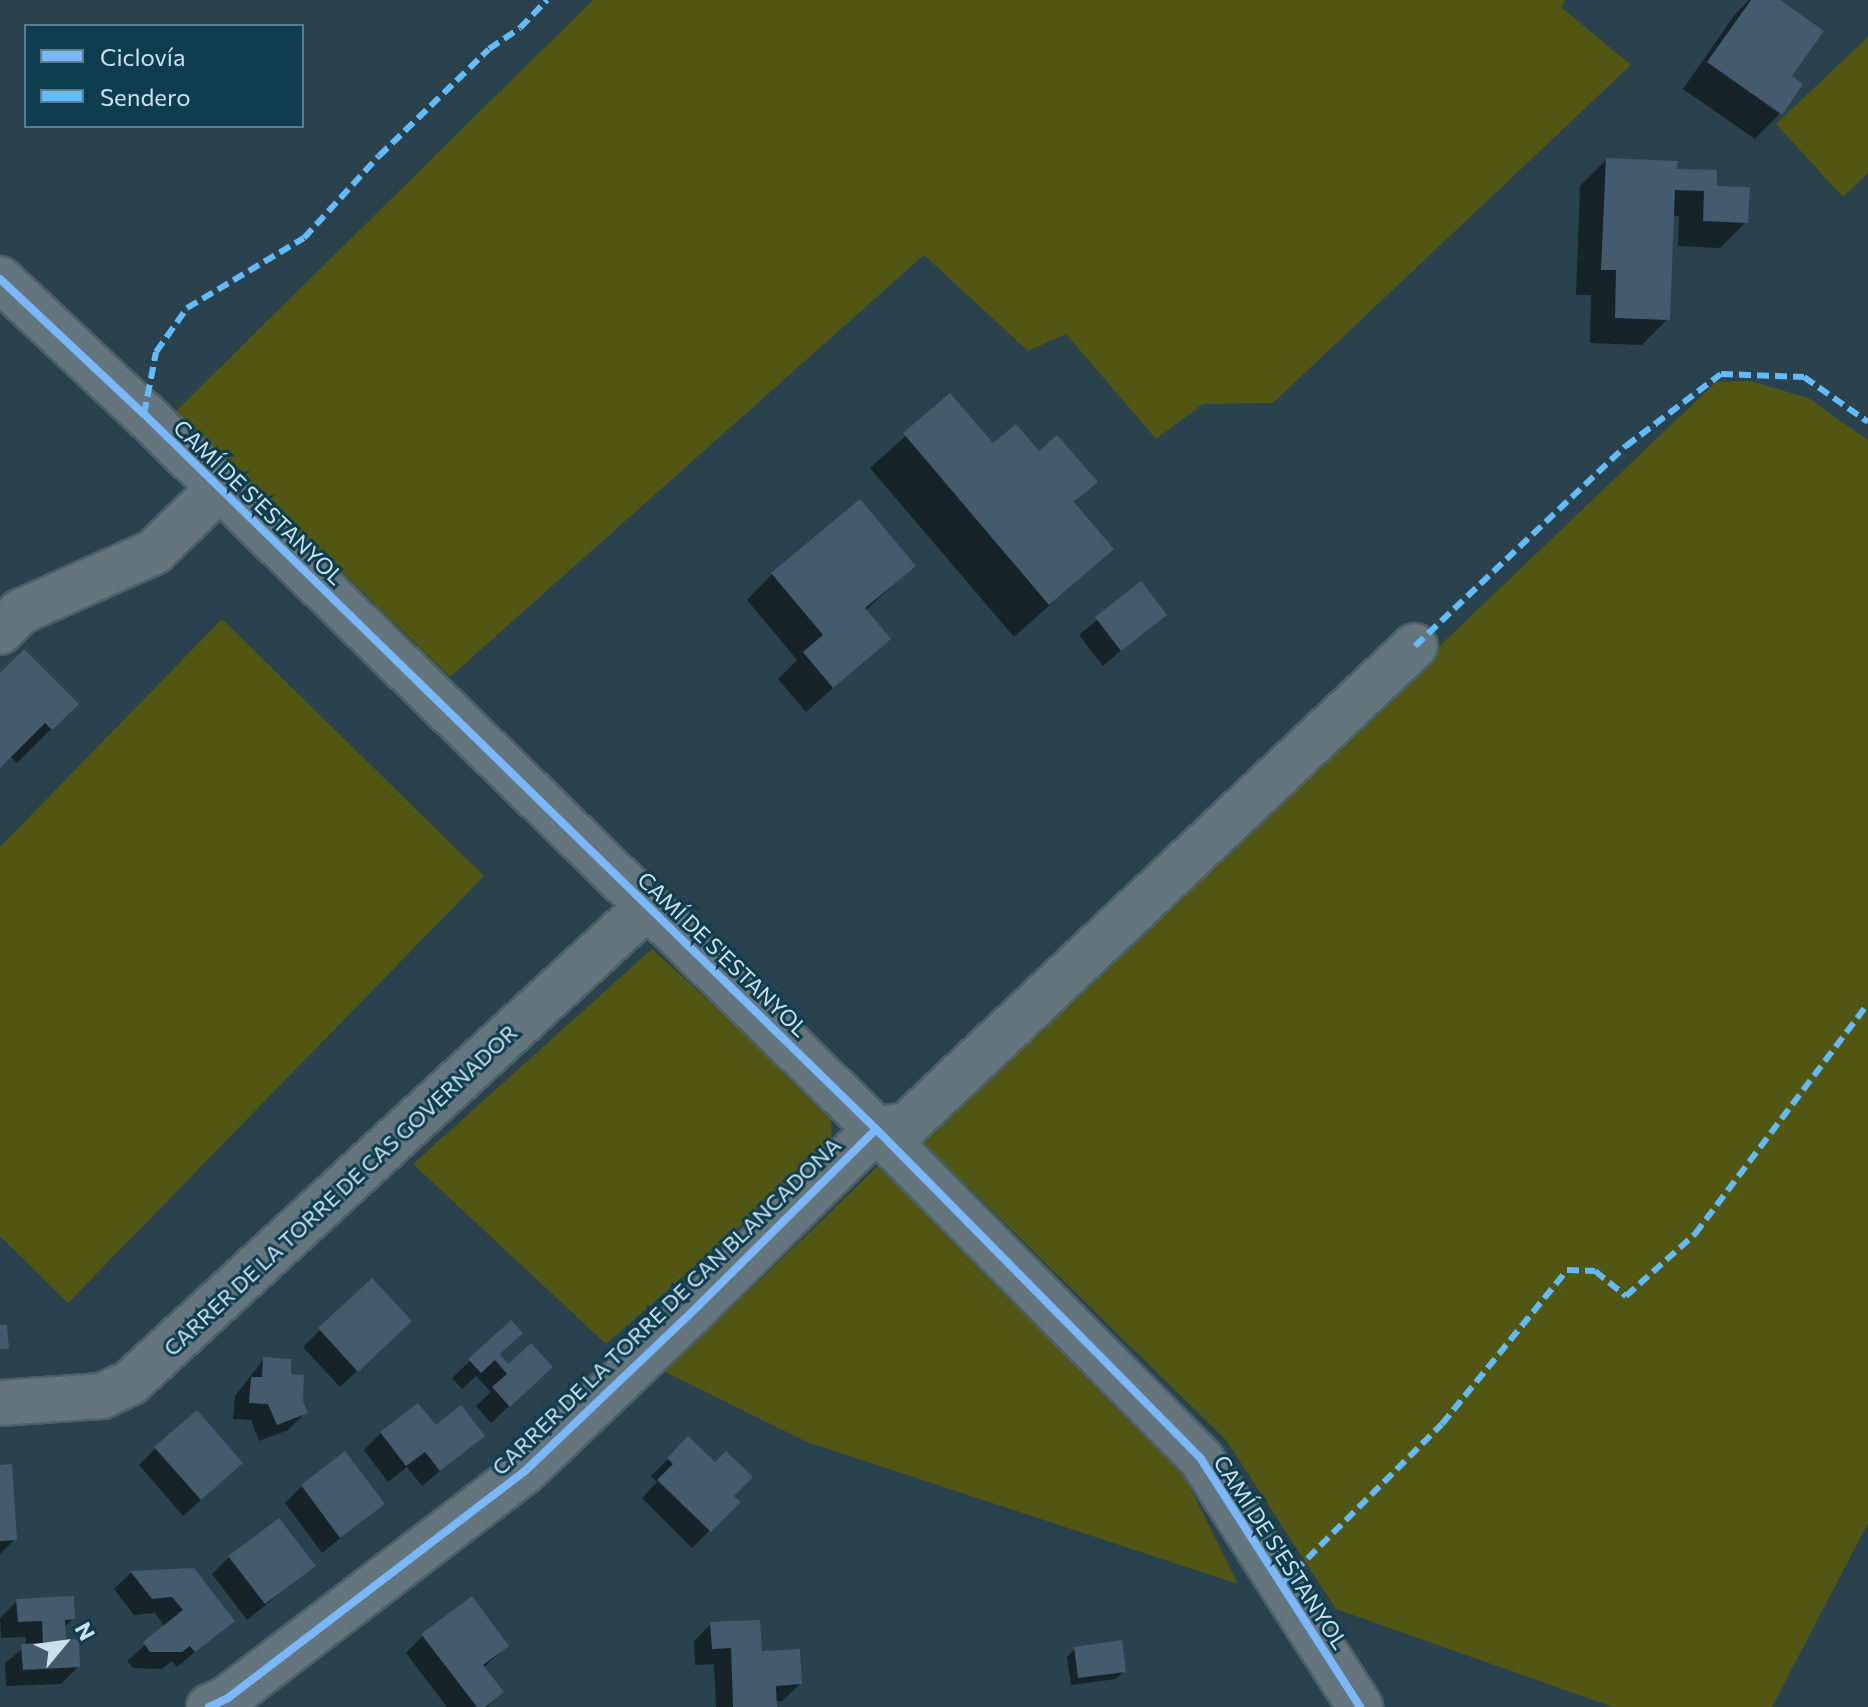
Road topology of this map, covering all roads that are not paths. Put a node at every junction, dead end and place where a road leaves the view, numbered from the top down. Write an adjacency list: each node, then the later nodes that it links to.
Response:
1 (0, 279): 2 (street, CAMÍ DE S'ESTANYOL)
2 (220, 488): 3 (street); 5 (street, CAMÍ DE S'ESTANYOL)
3 (0, 632)
4 (1415, 646): 6 (street)
5 (648, 906): 6 (street, CAMÍ DE S'ESTANYOL); 7 (street, CARRER DE LA TORRE DE CAS GOVERNADOR)
6 (876, 1129): 8 (street, CAMÍ DE S'ESTANYOL); 9 (street, CARRER DE LA TORRE DE CAN BLANCADONA)
7 (0, 1403)
8 (1347, 1705)
9 (209, 1707)

